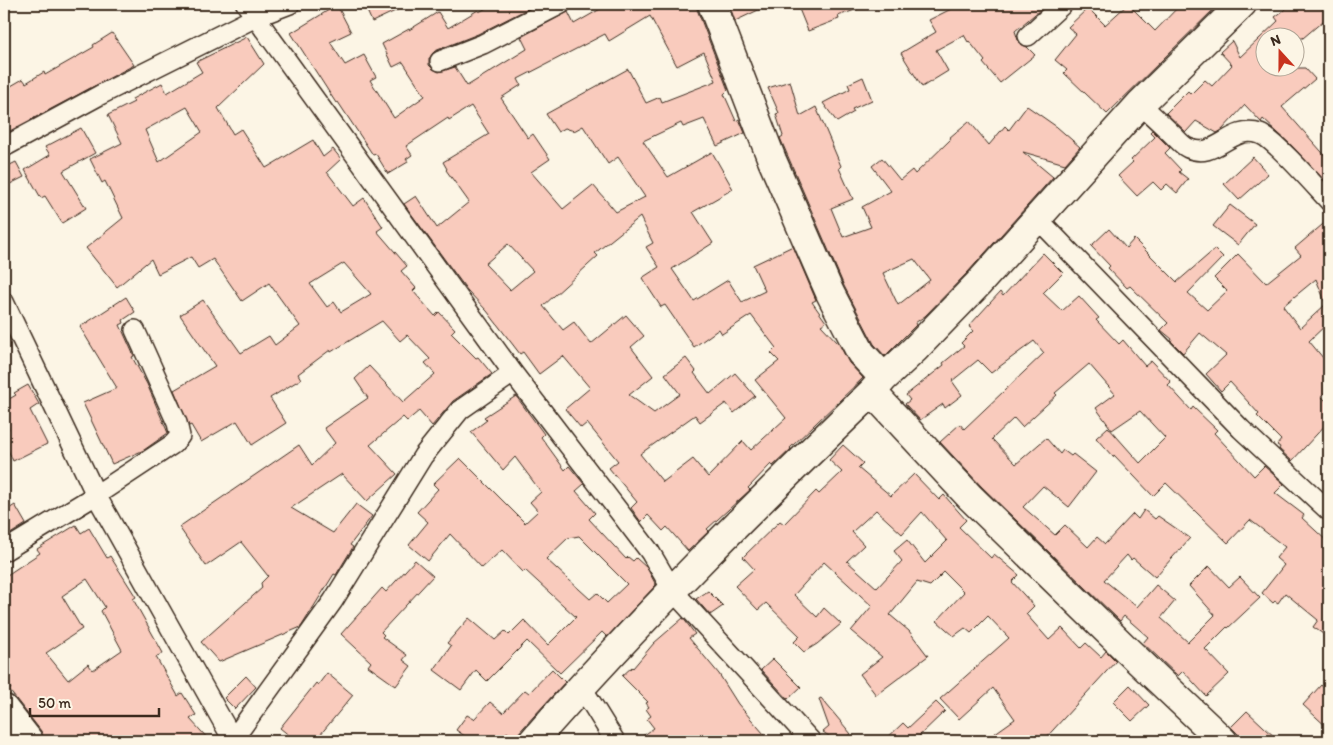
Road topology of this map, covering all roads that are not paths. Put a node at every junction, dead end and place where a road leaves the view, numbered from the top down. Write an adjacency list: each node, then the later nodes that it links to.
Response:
1 (290, 4): 6 (street)
2 (561, 4): 8 (street)
3 (712, 4): 16 (street)
4 (1063, 4): 7 (street)
5 (1242, 4): 9 (street)
6 (251, 10): 10 (street); 15 (street)
7 (1028, 36)
8 (440, 61)
9 (1140, 104): 11 (street); 12 (street)
10 (4, 147)
11 (1329, 201)
12 (1038, 219): 16 (street); 18 (street)
13 (4, 302): 17 (street)
14 (135, 330): 17 (street)
15 (513, 373): 20 (street); 24 (street)
16 (878, 385): 20 (street); 28 (street)
17 (96, 495): 19 (street); 24 (street)
18 (1329, 511)
19 (4, 551)
20 (673, 591): 21 (street); 27 (street)
21 (582, 686): 25 (street); 26 (street)
22 (4, 709): 23 (street)
23 (29, 741)
24 (233, 741)
25 (533, 741)
26 (615, 741)
27 (811, 741)
28 (1223, 741)

